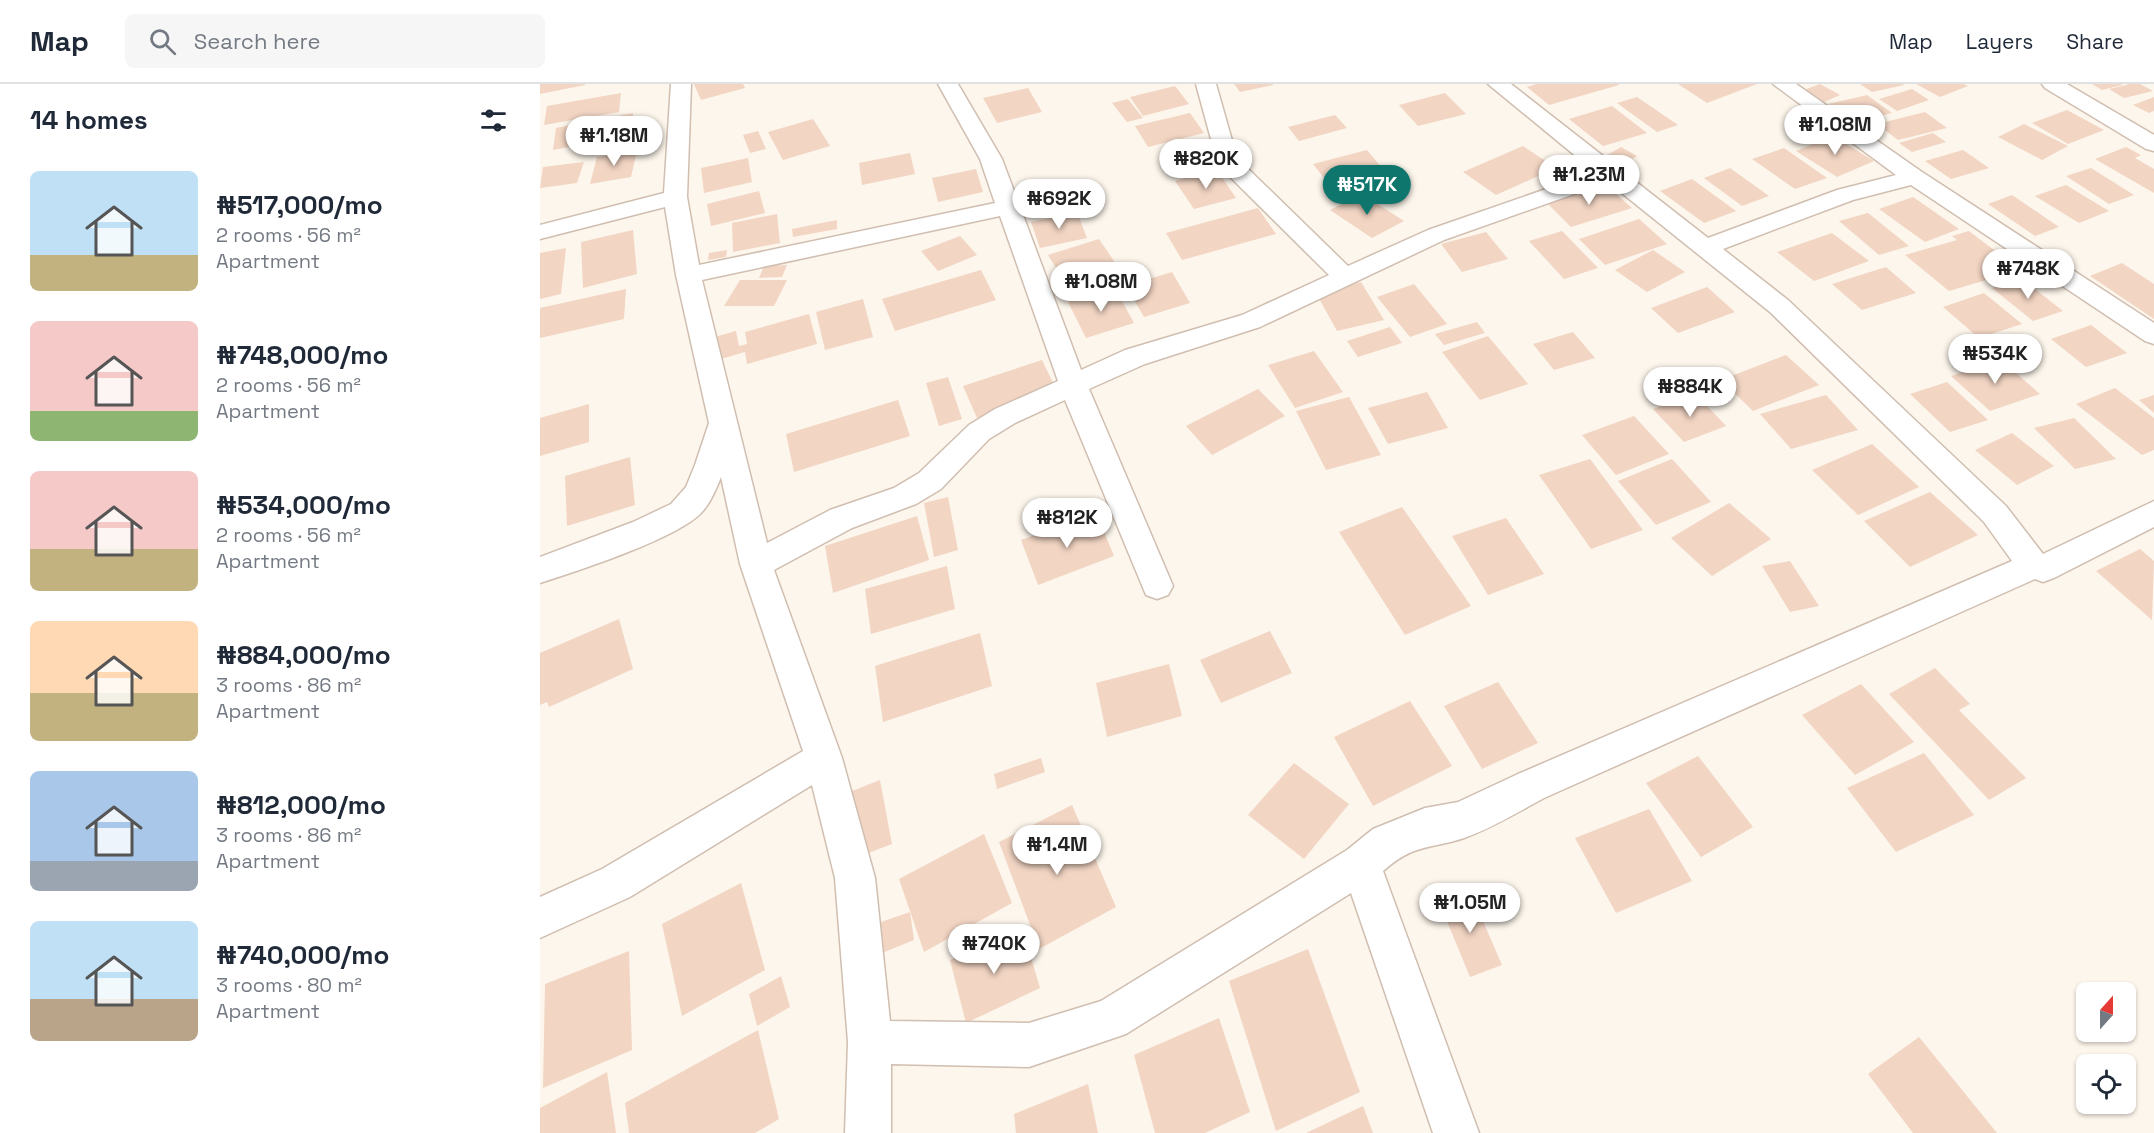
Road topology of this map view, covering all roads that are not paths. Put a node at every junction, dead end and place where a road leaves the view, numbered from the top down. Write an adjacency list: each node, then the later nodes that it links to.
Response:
1 (681, 84): 10 (street)
2 (948, 84): 11 (street)
3 (1206, 84): 15 (street)
4 (1498, 84): 8 (street)
5 (1783, 84): 9 (street)
6 (2052, 84): 7 (street)
7 (2154, 144)
8 (1612, 172): 13 (street); 15 (street)
9 (1914, 177): 13 (street); 16 (street)
10 (675, 197): 12 (street); 14 (street)
11 (1008, 207): 14 (street); 17 (street)
12 (540, 232)
13 (1705, 247): 21 (street)
14 (688, 275): 18 (street)
15 (1345, 277): 17 (street)
16 (2154, 336)
17 (1073, 385): 20 (street); 23 (street)
18 (723, 423): 20 (street); 22 (street)
19 (2154, 513): 21 (street)
20 (756, 564): 24 (street)
21 (2033, 566): 25 (street)
22 (540, 570)
23 (1157, 586)
24 (824, 758): 26 (street); 27 (street)
25 (1362, 864): 27 (street); 29 (street)
26 (540, 918)
27 (870, 1042): 28 (street)
28 (868, 1133)
29 (1456, 1133)

